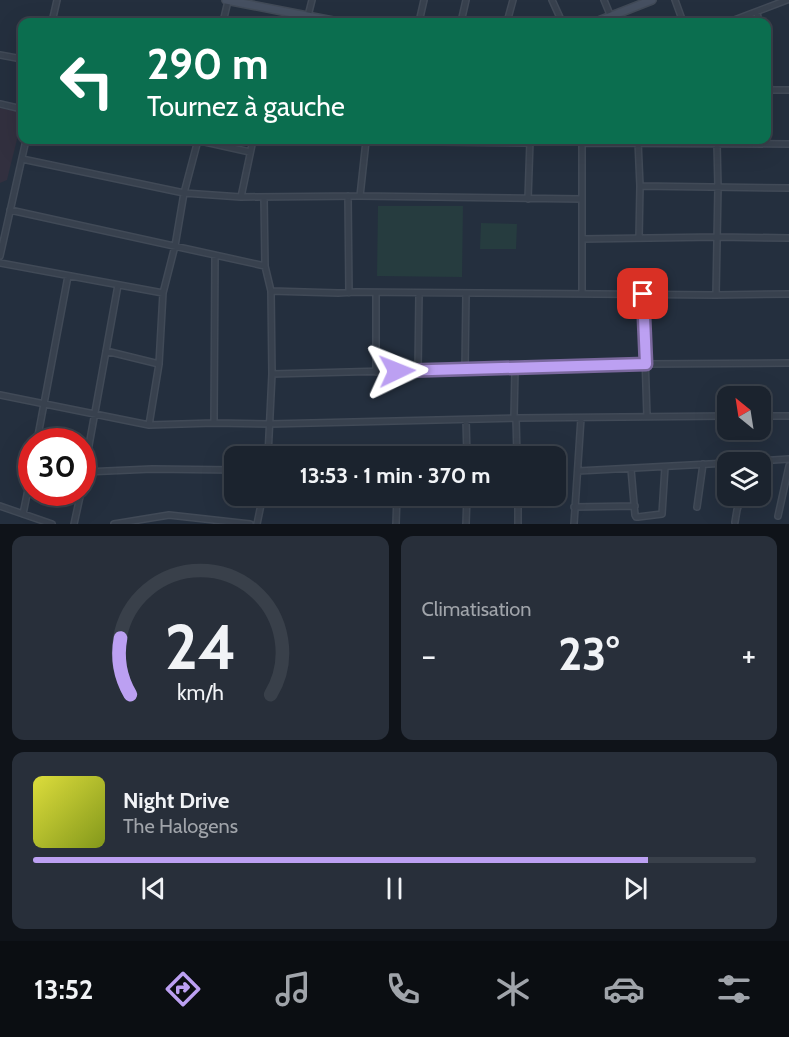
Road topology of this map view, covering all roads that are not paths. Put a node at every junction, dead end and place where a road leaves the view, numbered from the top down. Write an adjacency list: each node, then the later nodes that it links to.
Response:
1 (57, 0): 15 (street)
2 (227, 0): 13 (main road); 16 (street)
3 (312, 0): 13 (street)
4 (422, 0): 18 (street)
5 (466, 0): 19 (street)
6 (513, 0): 20 (street)
7 (552, 0): 21 (street)
8 (604, 0): 14 (street)
9 (652, 0): 14 (main road)
10 (675, 0): 23 (street)
11 (787, 0): 12 (street)
12 (757, 12): 24 (street); 25 (street)
13 (308, 16): 17 (main road)
14 (611, 17): 22 (main road)
15 (55, 18)
16 (224, 18)
17 (318, 18)
18 (420, 18)
19 (462, 18)
20 (508, 18)
21 (560, 18)
22 (608, 18)
23 (682, 18)
24 (740, 18)
25 (758, 18)
26 (0, 55): 27 (street)
27 (18, 58)
28 (771, 90): 29 (street)
29 (789, 90)
30 (0, 104): 31 (street)
31 (18, 107)
32 (25, 144): 43 (street)
33 (196, 144): 47 (street)
34 (215, 144): 42 (street)
35 (252, 144): 42 (street)
36 (366, 144): 48 (street)
37 (530, 144): 52 (street)
38 (582, 144): 53 (street)
39 (638, 144): 44 (street)
40 (717, 144): 41 (street); 45 (street)
41 (789, 144)
42 (250, 152): 49 (street)
43 (22, 159): 47 (street); 54 (street)
44 (640, 186): 45 (street); 57 (street)
45 (718, 187): 46 (street); 55 (street)
46 (789, 188)
47 (184, 193): 49 (street); 59 (street)
48 (360, 195): 50 (street); 52 (street)
49 (242, 196): 51 (street)
50 (348, 196): 51 (street); 68 (street)
51 (264, 197): 63 (street)
52 (528, 199): 53 (street)
53 (582, 199): 56 (street)
54 (10, 210): 59 (street); 61 (street)
55 (717, 237): 57 (street); 58 (street); 75 (street)
56 (582, 238): 57 (street); 72 (street)
57 (639, 238)
58 (789, 238)
59 (175, 246): 60 (street); 67 (street)
60 (215, 255): 63 (street); 95 (street)
61 (0, 256)
62 (0, 263): 64 (street)
63 (265, 266): 66 (street)
64 (68, 276): 65 (street); 86 (street)
65 (118, 285): 67 (street); 76 (street)
66 (271, 291): 68 (street); 84 (street)
67 (163, 292): 78 (street)
68 (349, 293): 69 (street)
69 (376, 293): 70 (street); 83 (street)
70 (419, 294): 71 (street); 82 (street)
71 (466, 294): 72 (street); 81 (street)
72 (582, 294): 73 (street)
73 (643, 294): 75 (street); 79 (street)
74 (789, 294): 75 (street)
75 (716, 295)
76 (106, 351): 78 (street); 87 (street)
77 (789, 363): 79 (street)
78 (159, 364): 97 (street)
79 (646, 364): 80 (street); 91 (street)
80 (515, 369): 81 (street); 92 (street)
81 (465, 370): 82 (street)
82 (418, 371): 83 (street)
83 (376, 372): 84 (street)
84 (272, 374): 96 (street)
85 (0, 395): 86 (street)
86 (45, 404): 87 (street); 98 (street)
87 (94, 414): 97 (street); 99 (street)
88 (717, 416): 91 (street)
89 (771, 416): 90 (street)
90 (789, 416)
91 (647, 417): 93 (street)
92 (515, 418): 93 (street); 94 (street); 102 (street)
93 (581, 418): 111 (street)
94 (466, 420): 96 (street); 101 (street)
95 (214, 423): 96 (street); 97 (street)
96 (270, 424): 100 (street)
97 (149, 425)
98 (40, 428)
99 (92, 428)
100 (269, 446)
101 (467, 446)
102 (516, 446)
103 (789, 459): 104 (street)
104 (771, 460)
105 (717, 463): 106 (street)
106 (703, 464): 108 (street); 123 (street)
107 (789, 466): 125 (street)
108 (665, 467): 109 (street); 120 (street)
109 (631, 469): 111 (street); 120 (street)
110 (224, 470): 112 (street)
111 (578, 471): 122 (street)
112 (96, 472)
113 (0, 506): 124 (street)
114 (25, 506): 124 (street)
115 (78, 506): 128 (street)
116 (260, 506): 131 (street)
117 (397, 506): 132 (street)
118 (467, 506): 133 (street)
119 (518, 506): 134 (street)
120 (634, 506): 122 (street)
121 (738, 506): 126 (street)
122 (574, 507): 135 (street)
123 (696, 507)
124 (23, 514): 127 (street)
125 (778, 516)
126 (735, 522)
127 (52, 524)
128 (74, 524)
129 (114, 524): 130 (street)
130 (250, 524)
131 (257, 524)
132 (396, 524)
133 (466, 524)
134 (518, 524)
135 (574, 524)

